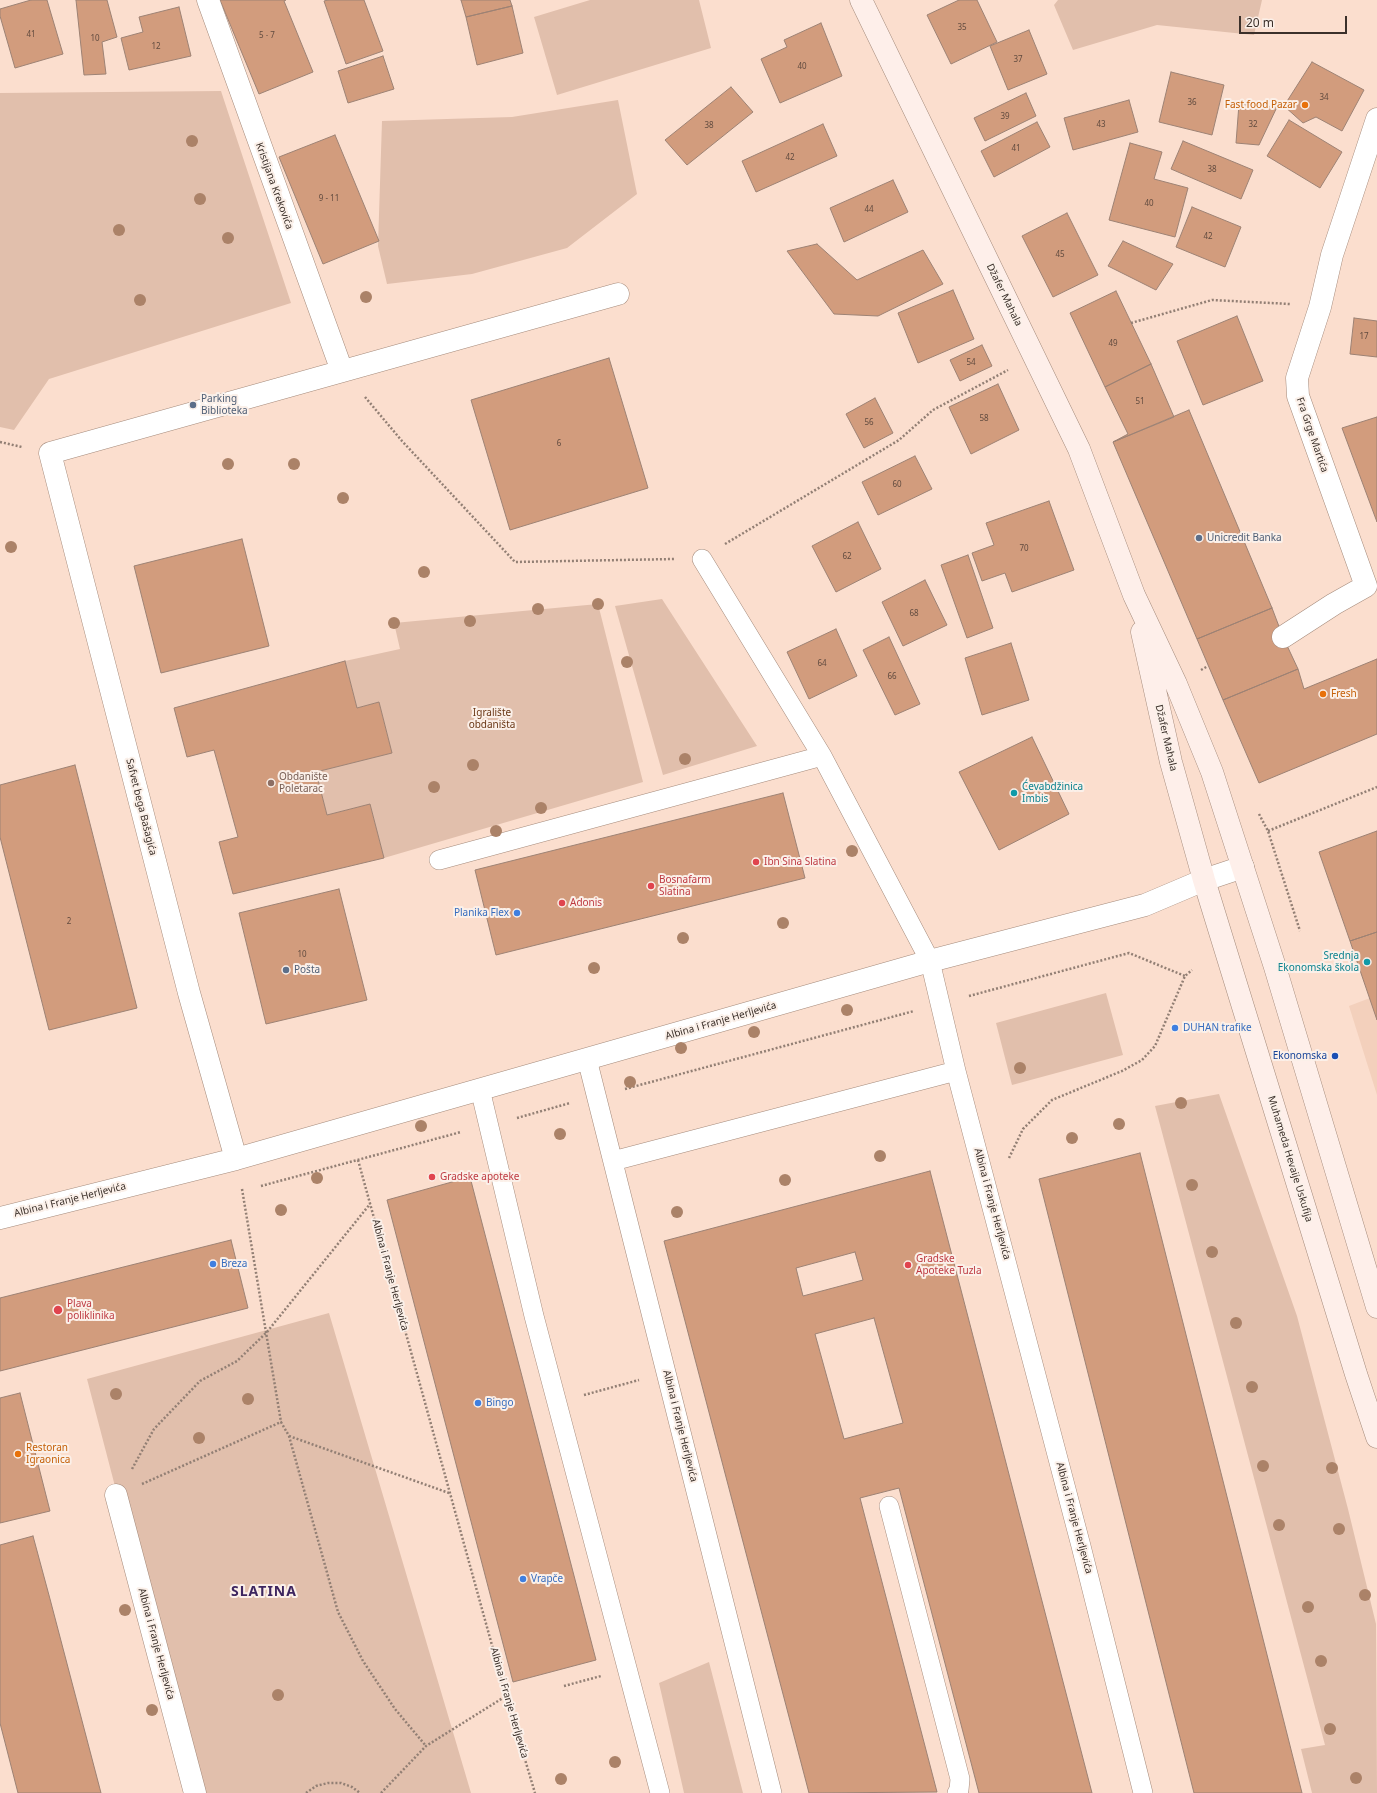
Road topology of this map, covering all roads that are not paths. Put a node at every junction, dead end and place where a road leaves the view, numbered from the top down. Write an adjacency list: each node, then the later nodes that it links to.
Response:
1 (208, 0): 5 (street, Kristijana Krekovića)
2 (861, 0): 7 (main road, Džafer Mahala)
3 (1377, 119): 8 (street, Fra Grge Martića)
4 (618, 294): 5 (street)
5 (342, 371): 17 (street, Safvet bega Bašagića)
6 (702, 559): 9 (lane)
7 (1134, 595): 11 (main road, Džafer Mahala); 12 (main road, Džafer Mahala)
8 (1283, 638)
9 (822, 756): 10 (lane); 13 (lane)
10 (438, 860)
11 (1243, 867): 12 (street); 20 (main road)
12 (1204, 880): 13 (street); 21 (main road, Muhameda Hevaije Uskufija)
13 (930, 961): 14 (street, Albina i Franje Herljevića); 15 (lane, Albina i Franje Herljevića)
14 (587, 1059): 16 (street, Albina i Franje Herljevića); 18 (lane, Albina i Franje Herljevića)
15 (956, 1070): 18 (lane); 28 (lane, Albina i Franje Herljevića)
16 (480, 1089): 17 (street, Albina i Franje Herljevića); 25 (lane)
17 (236, 1159): 19 (street, Albina i Franje Herljevića)
18 (613, 1161): 26 (lane, Albina i Franje Herljevića)
19 (0, 1218)
20 (1377, 1307)
21 (1377, 1437)
22 (116, 1495): 24 (street, Albina i Franje Herljevića)
23 (889, 1506): 27 (lane)
24 (195, 1793)
25 (660, 1793)
26 (772, 1793)
27 (957, 1793)
28 (1143, 1793)

